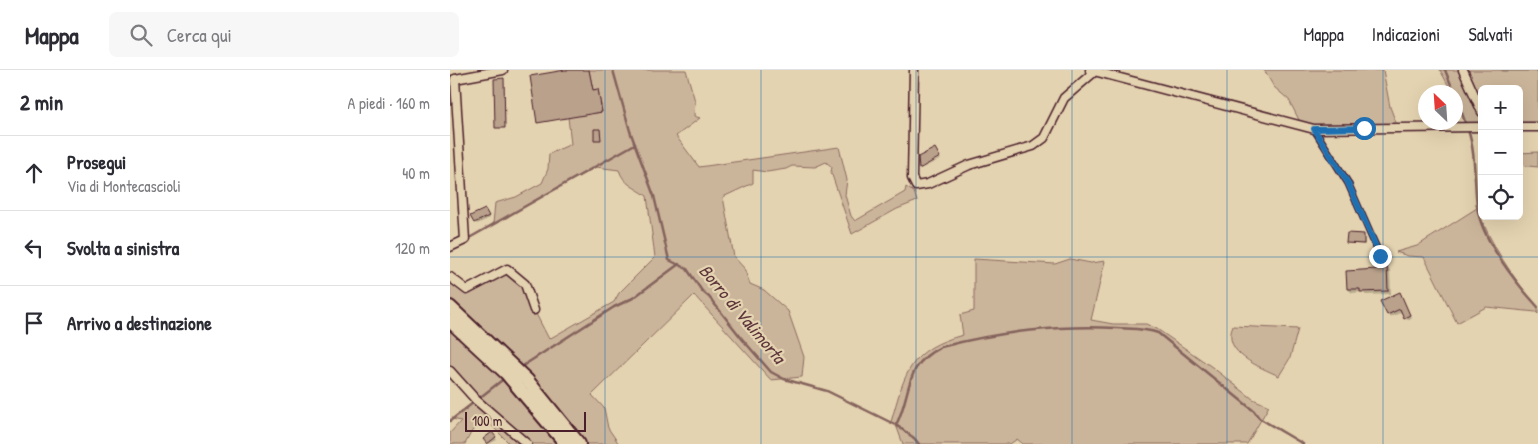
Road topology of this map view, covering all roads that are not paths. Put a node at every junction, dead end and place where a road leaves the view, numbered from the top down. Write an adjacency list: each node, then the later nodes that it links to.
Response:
1 (503, 70): 10 (street)
2 (914, 70): 4 (street)
3 (1463, 70): 5 (street)
4 (1092, 71): 9 (street)
5 (1478, 103)
6 (1478, 127): 9 (street)
7 (1523, 127): 8 (street)
8 (1538, 127)
9 (1314, 129): 11 (lane)
10 (450, 247)
11 (1380, 256)
12 (450, 277): 14 (street)
13 (450, 307): 19 (highway)
14 (534, 310)
15 (450, 321): 18 (highway)
16 (450, 371): 17 (street)
17 (527, 444)
18 (566, 444)
19 (579, 444)

